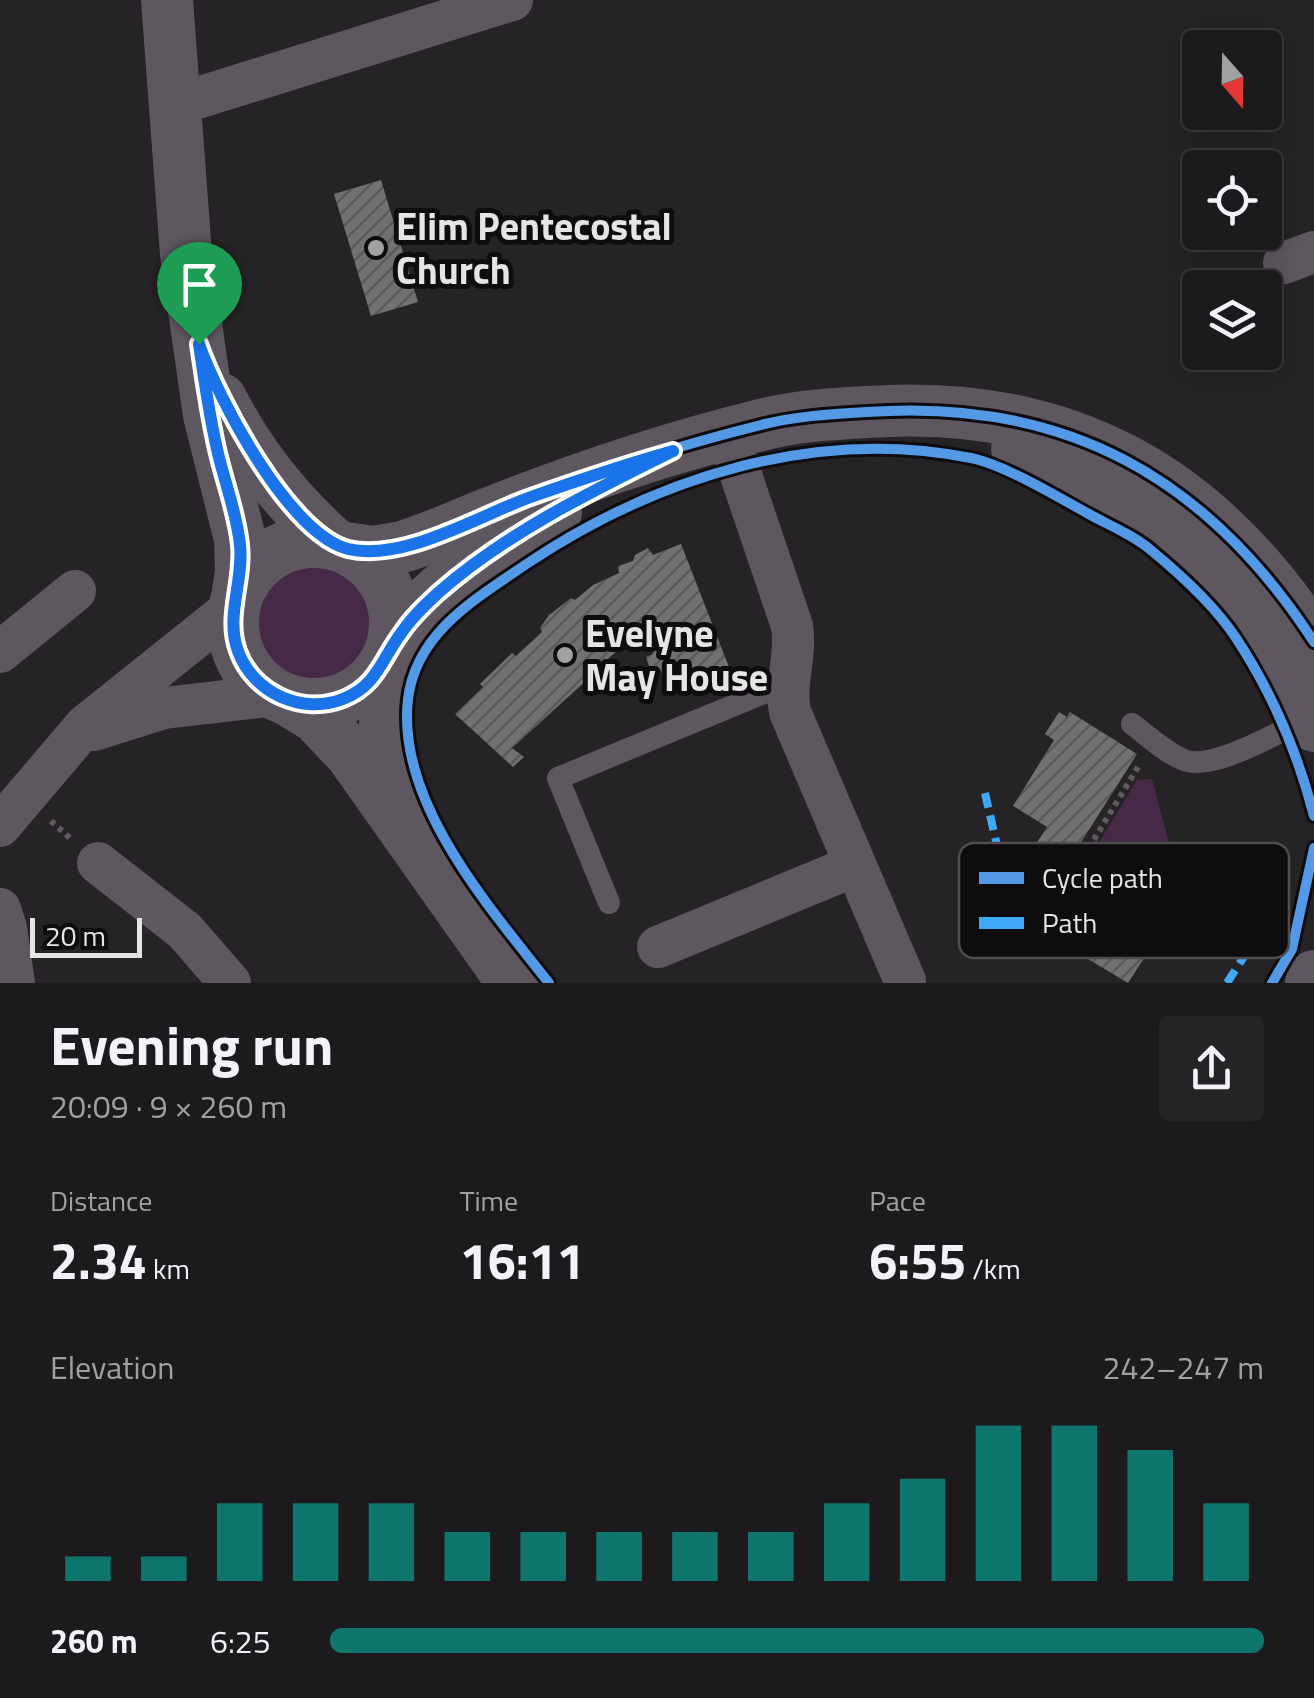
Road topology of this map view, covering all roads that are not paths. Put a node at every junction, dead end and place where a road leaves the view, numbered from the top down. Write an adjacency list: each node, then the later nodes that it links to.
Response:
1 (168, 0): 3 (street)
2 (512, 0): 3 (street)
3 (175, 105): 4 (street)
4 (199, 344): 9 (street); 11 (street)
5 (861, 412): 6 (street); 8 (street); 18 (street)
6 (728, 434): 7 (street); 16 (street)
7 (673, 451): 9 (street); 15 (street)
8 (1200, 510): 12 (street); 13 (street)
9 (339, 546): 11 (street); 15 (street)
10 (75, 591): 14 (street)
11 (236, 598): 17 (street); 20 (street)
12 (1314, 598)
13 (1314, 642)
14 (0, 652)
15 (389, 655): 17 (street); 22 (street)
16 (788, 684): 24 (street); 25 (lane)
17 (282, 698): 20 (street); 22 (street)
18 (1312, 721): 19 (lane)
19 (1132, 724)
20 (57, 756): 21 (street)
21 (12, 812)
22 (416, 847): 32 (street)
23 (98, 862): 31 (street)
24 (854, 866): 27 (street); 29 (street)
25 (610, 903)
26 (0, 909): 30 (street)
27 (658, 948)
28 (1314, 976): 33 (street)
29 (905, 981)
30 (14, 983)
31 (230, 983)
32 (514, 983)
33 (1311, 983)

